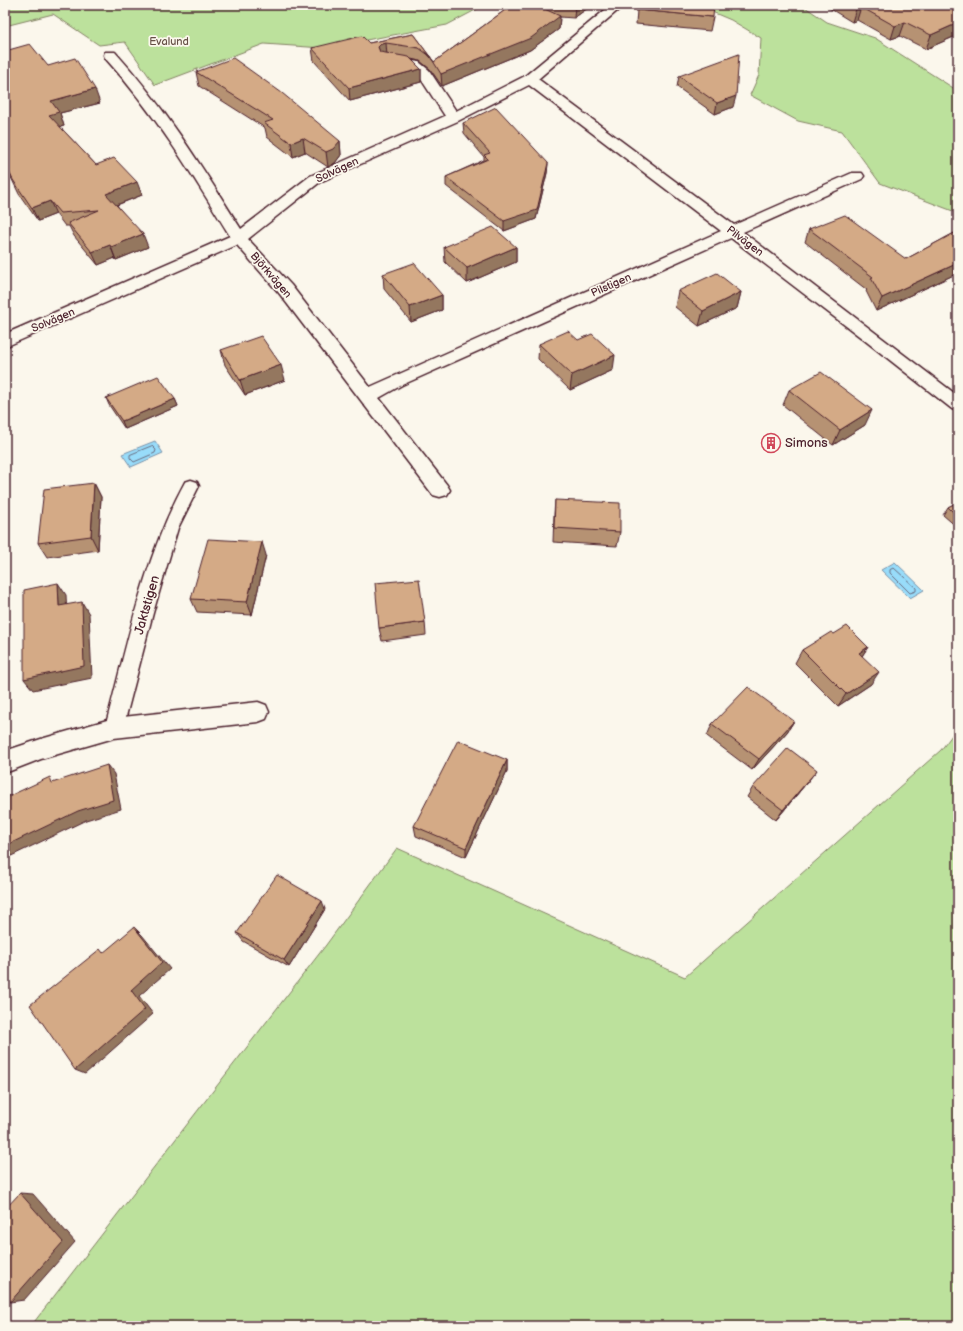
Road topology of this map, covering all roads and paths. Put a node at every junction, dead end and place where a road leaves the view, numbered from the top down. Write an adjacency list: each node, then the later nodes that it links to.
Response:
1 (618, 5): 4 (street, Solvägen)
2 (110, 54): 8 (street, Björkvägen)
3 (388, 61): 5 (street)
4 (530, 79): 5 (street, Solvägen); 7 (street, Pilvägen)
5 (453, 118): 8 (street, Solvägen)
6 (857, 176): 7 (street, Pilstigen)
7 (732, 231): 10 (street, Pilstigen); 11 (street, Pilvägen)
8 (240, 238): 9 (street, Solvägen); 10 (street, Björkvägen)
9 (5, 341)
10 (367, 396): 13 (street, Björkvägen)
11 (958, 405)
12 (191, 486): 15 (lane, Jaktstigen)
13 (440, 490)
14 (258, 712): 15 (street)
15 (114, 728): 16 (street)
16 (5, 762)

